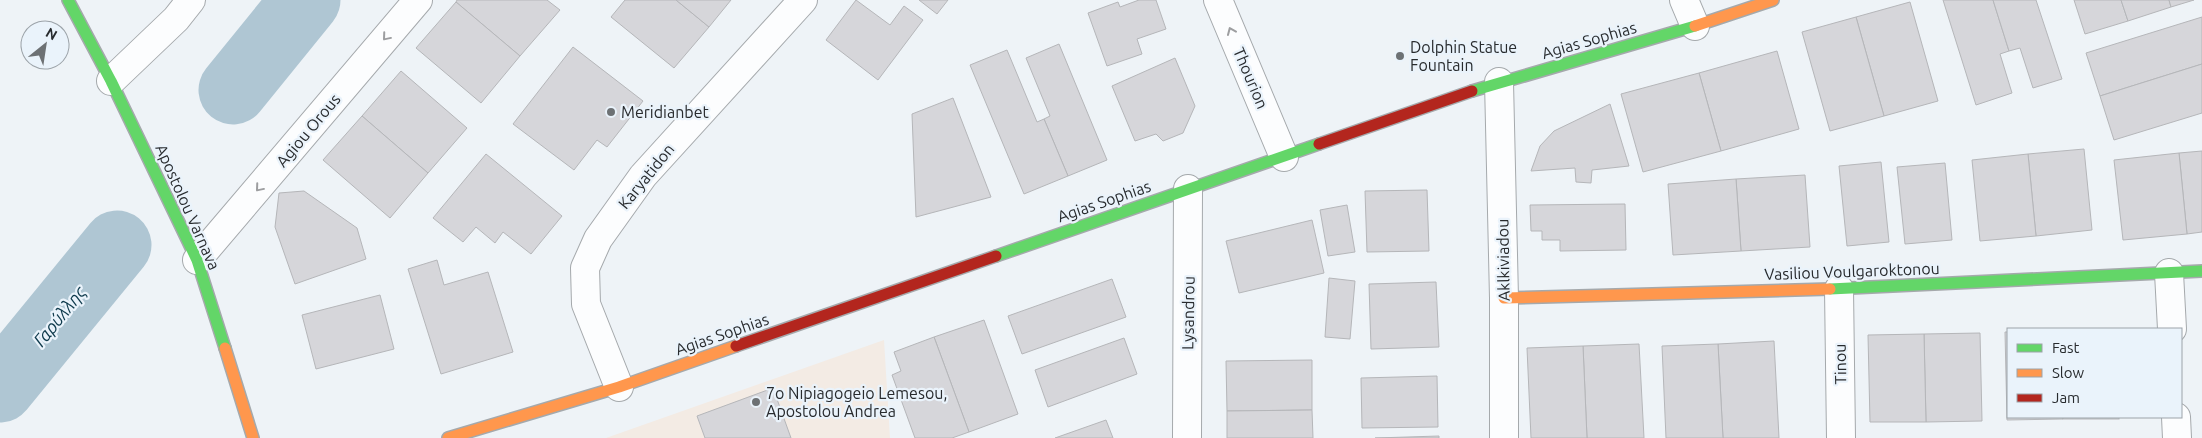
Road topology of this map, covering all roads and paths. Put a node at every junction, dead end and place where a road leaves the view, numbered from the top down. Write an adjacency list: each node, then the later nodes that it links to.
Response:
1 (68, 0): 9 (street, Apostolou Varnava)
2 (191, 0): 9 (street)
3 (418, 0): 13 (street, Agiou Orous, one-way to 13)
4 (803, 0): 19 (street, Karyatidon)
5 (1218, 0): 11 (street, Thourion, one-way to 5)
6 (1684, 0): 8 (street)
7 (1773, 0): 8 (street, Agias Sophias)
8 (1695, 26): 10 (street, Agias Sophias)
9 (111, 81): 13 (street, Apostolou Varnava)
10 (1499, 82): 11 (street, Agias Sophias); 17 (street, Aklkiviadou)
11 (1284, 157): 12 (street, Agias Sophias)
12 (1188, 189): 19 (street, Agias Sophias); 23 (street, Lysandrou)
13 (197, 260): 21 (street, Apostolou Varnava)
14 (2202, 271): 15 (street, Vasiliou Voulgaroktonou)
15 (2169, 273): 16 (street, Vasiliou Voulgaroktonou); 18 (street)
16 (1839, 289): 17 (street, Vasiliou Voulgaroktonou); 25 (street, Tinou)
17 (1504, 298): 24 (street, Aklkiviadou)
18 (2172, 328)
19 (619, 387): 22 (street, Agias Sophias)
20 (2176, 418): 26 (street)
21 (253, 438)
22 (448, 438)
23 (1187, 438)
24 (1504, 438)
25 (1841, 438)
26 (2177, 438)

